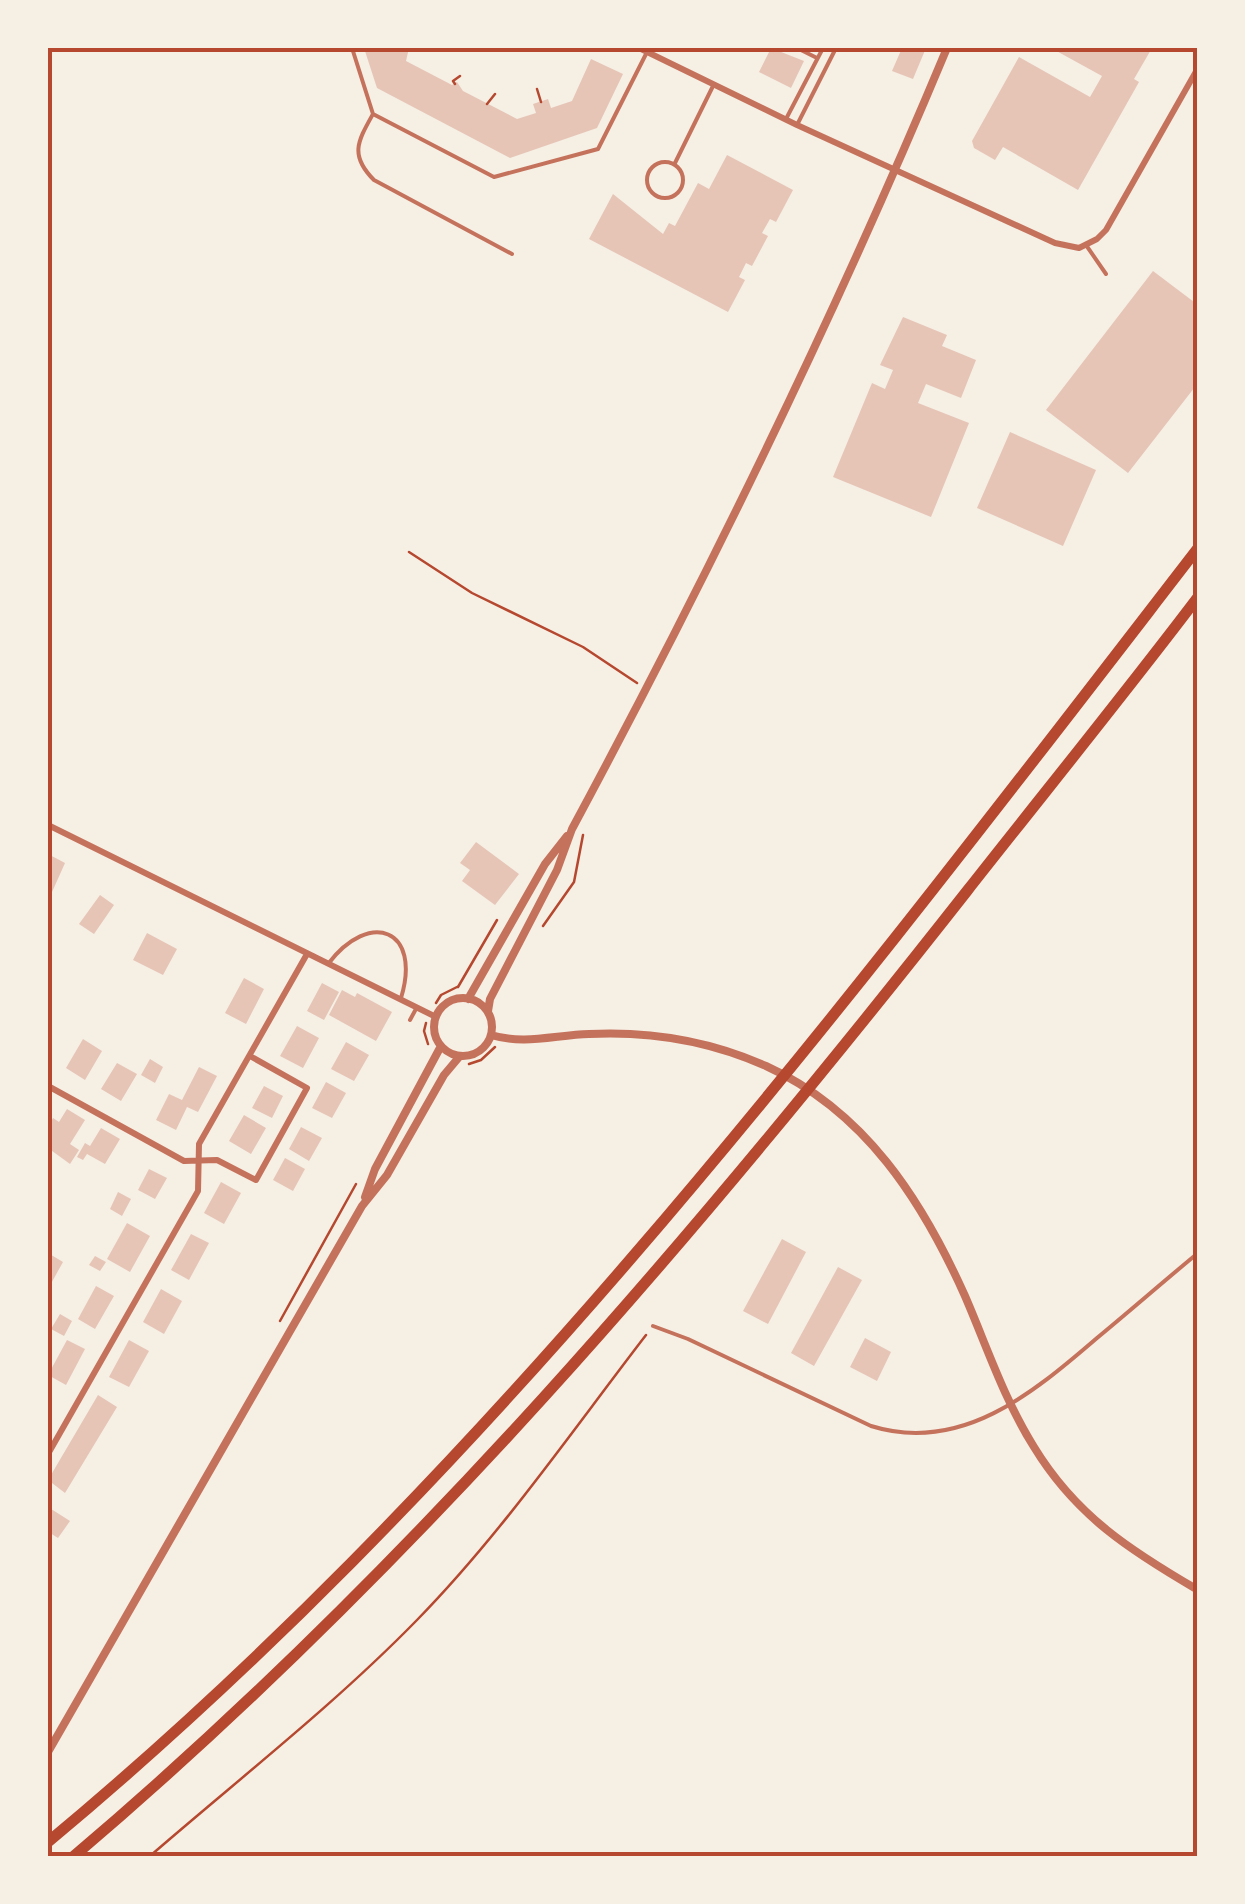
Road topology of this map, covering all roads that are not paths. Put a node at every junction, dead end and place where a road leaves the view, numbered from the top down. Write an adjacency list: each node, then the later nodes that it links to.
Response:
1 (352, 48): 11 (lane)
2 (638, 48): 7 (street)
3 (797, 48): 8 (lane)
4 (822, 48): 8 (lane)
5 (836, 48): 13 (lane)
6 (947, 48): 15 (street)
7 (647, 52): 10 (street); 11 (lane)
8 (817, 58): 12 (lane)
9 (1198, 68): 16 (street)
10 (714, 84): 12 (street); 14 (lane)
11 (373, 114): 17 (lane)
12 (785, 120): 13 (street)
13 (797, 125): 15 (street)
14 (674, 164): 14 (lane)
15 (895, 171): 16 (street); 22 (street)
16 (1086, 245): 18 (lane)
17 (512, 254)
18 (1106, 274)
19 (1198, 548): 44 (highway)
20 (1198, 597): 45 (highway)
21 (48, 825): 23 (street)
22 (572, 829): 25 (street); 28 (street)
23 (307, 954): 24 (street); 33 (street)
24 (328, 964): 26 (street); 26 (lane)
25 (468, 998): 28 (street); 29 (street)
26 (400, 1000): 27 (street)
27 (416, 1007): 29 (street); 30 (lane)
28 (488, 1011): 31 (street)
29 (436, 1016): 32 (street)
30 (410, 1020)
31 (491, 1035): 34 (street); 40 (street)
32 (441, 1046): 34 (street); 37 (street)
33 (250, 1056): 36 (street); 36 (street)
34 (461, 1061): 37 (street)
35 (48, 1086): 36 (street)
36 (199, 1162): 41 (street)
37 (362, 1206): 43 (street)
38 (1198, 1253): 40 (lane)
39 (652, 1326): 40 (lane)
40 (1011, 1406): 42 (street)
41 (48, 1454)
42 (1198, 1590)
43 (48, 1752)
44 (48, 1842)
45 (74, 1856)

